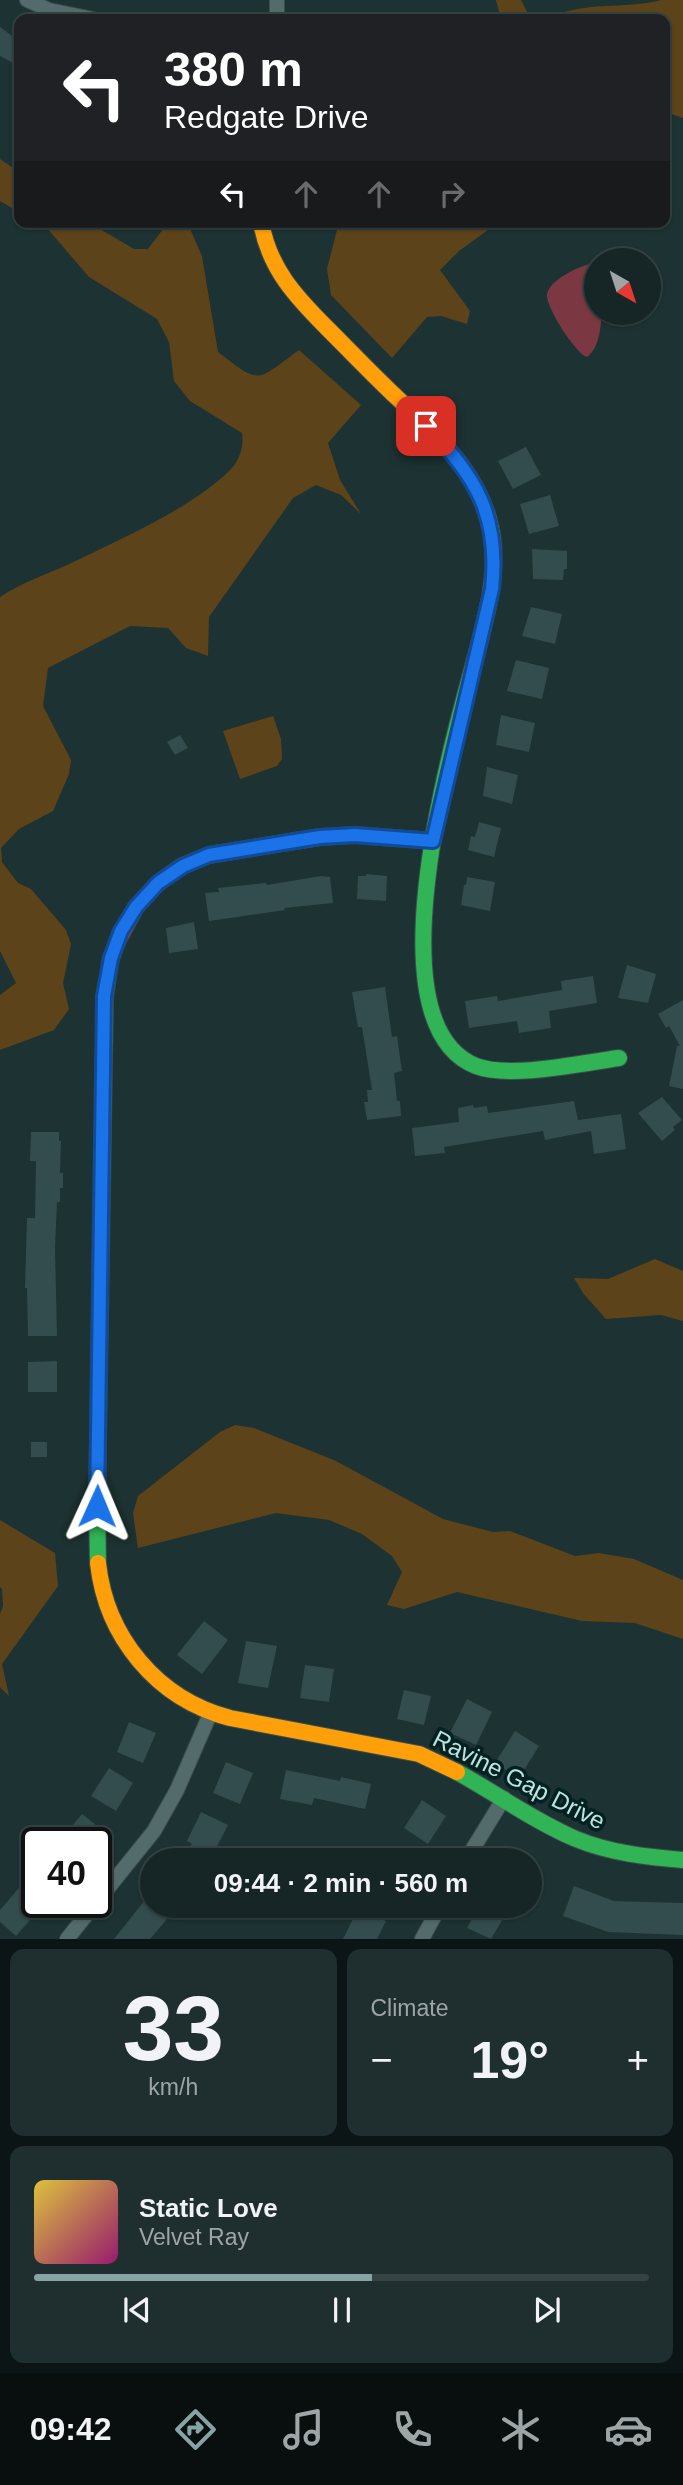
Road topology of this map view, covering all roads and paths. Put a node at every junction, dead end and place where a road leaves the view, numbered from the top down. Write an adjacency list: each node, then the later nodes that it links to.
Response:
1 (27, 0): 2 (street)
2 (69, 14)
3 (262, 228): 4 (street)
4 (433, 841): 5 (street); 6 (street, Ravine Gap Drive)
5 (619, 1058)
6 (211, 1712): 7 (street, Ravine Gap Drive); 11 (street)
7 (504, 1798): 8 (street); 9 (street, Ravine Gap Drive)
8 (474, 1848)
9 (683, 1860)
10 (433, 1918): 12 (street)
11 (67, 1939)
12 (422, 1939)

